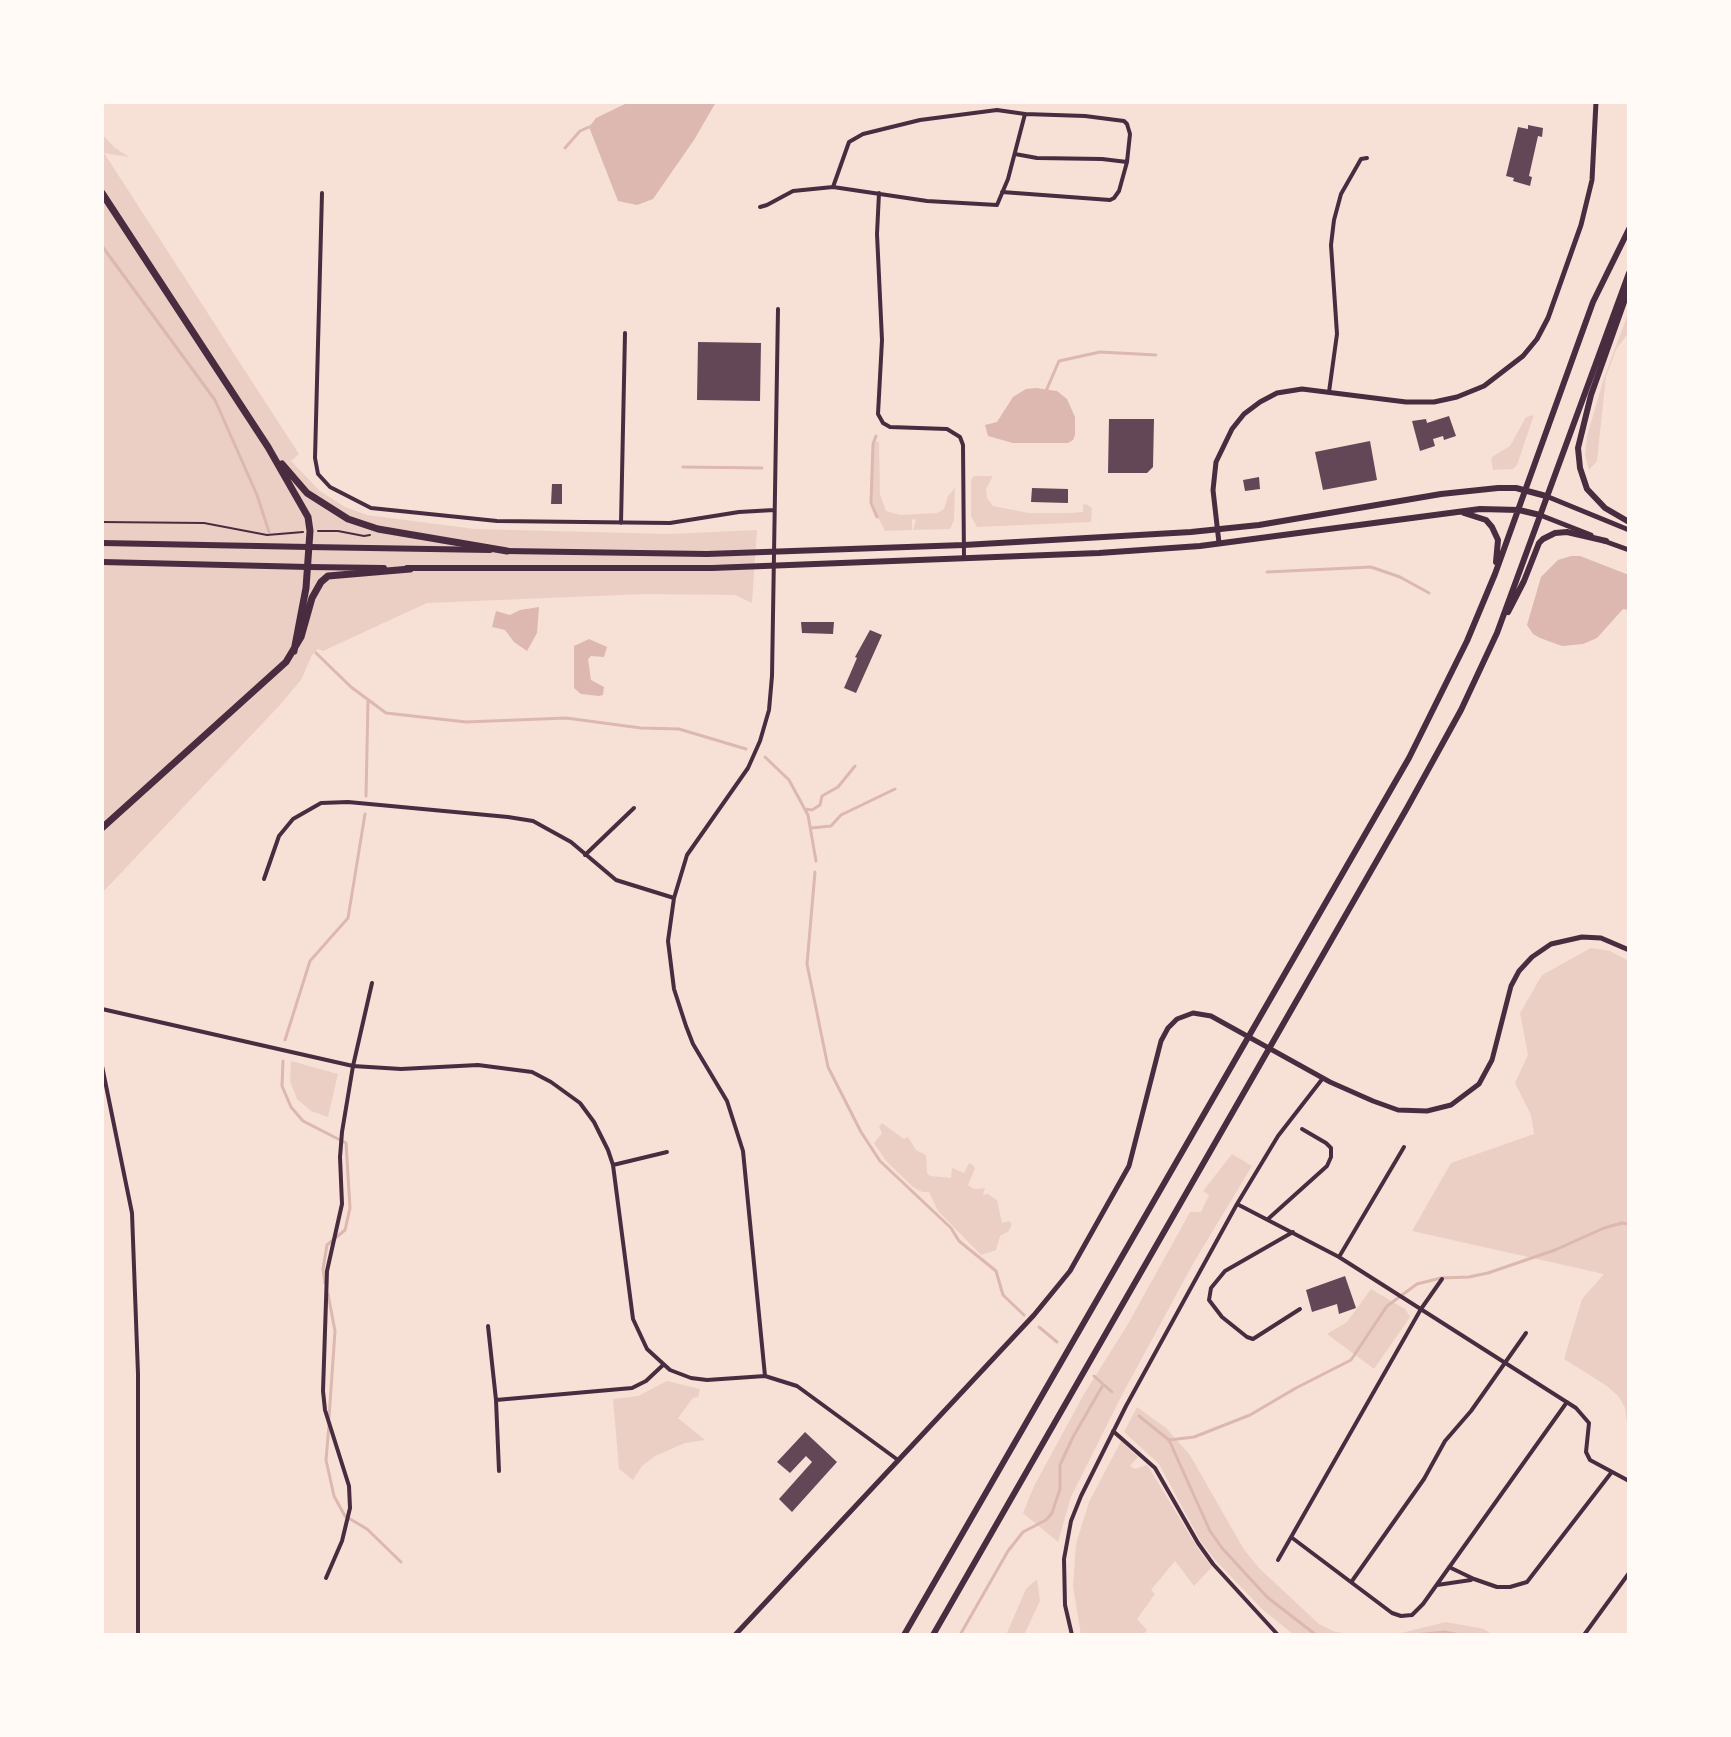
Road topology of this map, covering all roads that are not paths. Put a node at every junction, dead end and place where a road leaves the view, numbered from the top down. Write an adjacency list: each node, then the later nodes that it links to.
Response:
1 (1596, 102): 17 (street)
2 (1025, 114): 3 (street); 5 (street); 6 (street)
3 (1015, 154): 5 (street); 7 (street)
4 (1367, 158): 17 (street)
5 (1127, 162): 7 (street)
6 (833, 187): 10 (street); 11 (street)
7 (1002, 192): 10 (street)
8 (102, 193): 18 (highway)
9 (322, 193): 26 (street)
10 (879, 193): 32 (street)
11 (760, 207)
12 (1629, 229): 19 (main road)
13 (1629, 273): 20 (main road)
14 (1629, 288): 25 (main road)
15 (778, 309): 21 (street)
16 (625, 333): 26 (street)
17 (1329, 392): 27 (street)
18 (268, 447): 33 (highway); 35 (highway)
19 (1526, 491): 20 (main road); 22 (main road); 27 (main road)
20 (1546, 496): 24 (main road); 28 (street)
21 (774, 510): 26 (street); 36 (street)
22 (1519, 510): 23 (main road); 24 (main road); 42 (main road)
23 (1459, 512): 31 (main road); 42 (main road)
24 (1540, 515): 29 (street); 43 (main road)
25 (1629, 522)
26 (621, 523)
27 (1218, 529): 31 (street); 32 (main road)
28 (1629, 530)
29 (1606, 541): 34 (street); 43 (main road)
30 (102, 543): 33 (main road)
31 (1219, 543): 37 (main road)
32 (964, 545): 36 (main road); 37 (street)
33 (309, 547): 35 (main road); 39 (highway)
34 (1629, 550)
35 (507, 551): 36 (main road)
36 (774, 552): 40 (street)
37 (964, 558): 40 (main road)
38 (102, 562): 39 (main road)
39 (308, 567): 41 (main road); 44 (highway)
40 (774, 567): 41 (main road); 49 (street)
41 (410, 569): 44 (highway)
42 (1495, 574): 53 (main road)
43 (1497, 633): 54 (main road)
44 (294, 651): 46 (highway)
45 (634, 808): 47 (street)
46 (102, 828)
47 (585, 855): 48 (street); 49 (street)
48 (264, 879)
49 (674, 898): 73 (street)
50 (1629, 950): 57 (street)
51 (372, 983): 56 (street)
52 (102, 1009): 56 (street)
53 (1248, 1036): 54 (street); 77 (street); 91 (main road)
54 (1270, 1048): 57 (street); 92 (main road)
55 (102, 1066): 89 (street)
56 (353, 1066): 61 (street); 85 (street)
57 (1323, 1078): 62 (street)
58 (1302, 1129): 63 (street)
59 (1404, 1147): 65 (street)
60 (667, 1152): 61 (street)
61 (613, 1165): 72 (street)
62 (1237, 1204): 63 (street); 76 (street)
63 (1268, 1219): 64 (street)
64 (1293, 1232): 65 (street); 67 (street)
65 (1339, 1257): 68 (street)
66 (1442, 1279): 68 (street)
67 (1300, 1309)
68 (1421, 1309): 71 (street); 81 (street)
69 (488, 1326): 74 (street)
70 (1526, 1333): 71 (street)
71 (1506, 1361): 75 (street); 87 (street)
72 (663, 1365): 73 (street); 74 (street)
73 (765, 1376): 77 (street)
74 (496, 1400): 78 (street)
75 (1567, 1402): 79 (street); 83 (street)
76 (1113, 1431): 93 (street); 94 (street)
77 (898, 1460): 90 (street)
78 (499, 1471)
79 (1611, 1473): 80 (street); 86 (street)
80 (1629, 1481)
81 (1291, 1537): 82 (street); 87 (street)
82 (1278, 1560)
83 (1449, 1567): 86 (street); 88 (street)
84 (1629, 1573): 95 (street)
85 (326, 1578)
86 (1474, 1579): 88 (street)
87 (1352, 1581): 88 (street)
88 (1436, 1585)
89 (138, 1635)
90 (735, 1635)
91 (904, 1635)
92 (933, 1635)
93 (1072, 1635)
94 (1278, 1635)
95 (1584, 1635)

